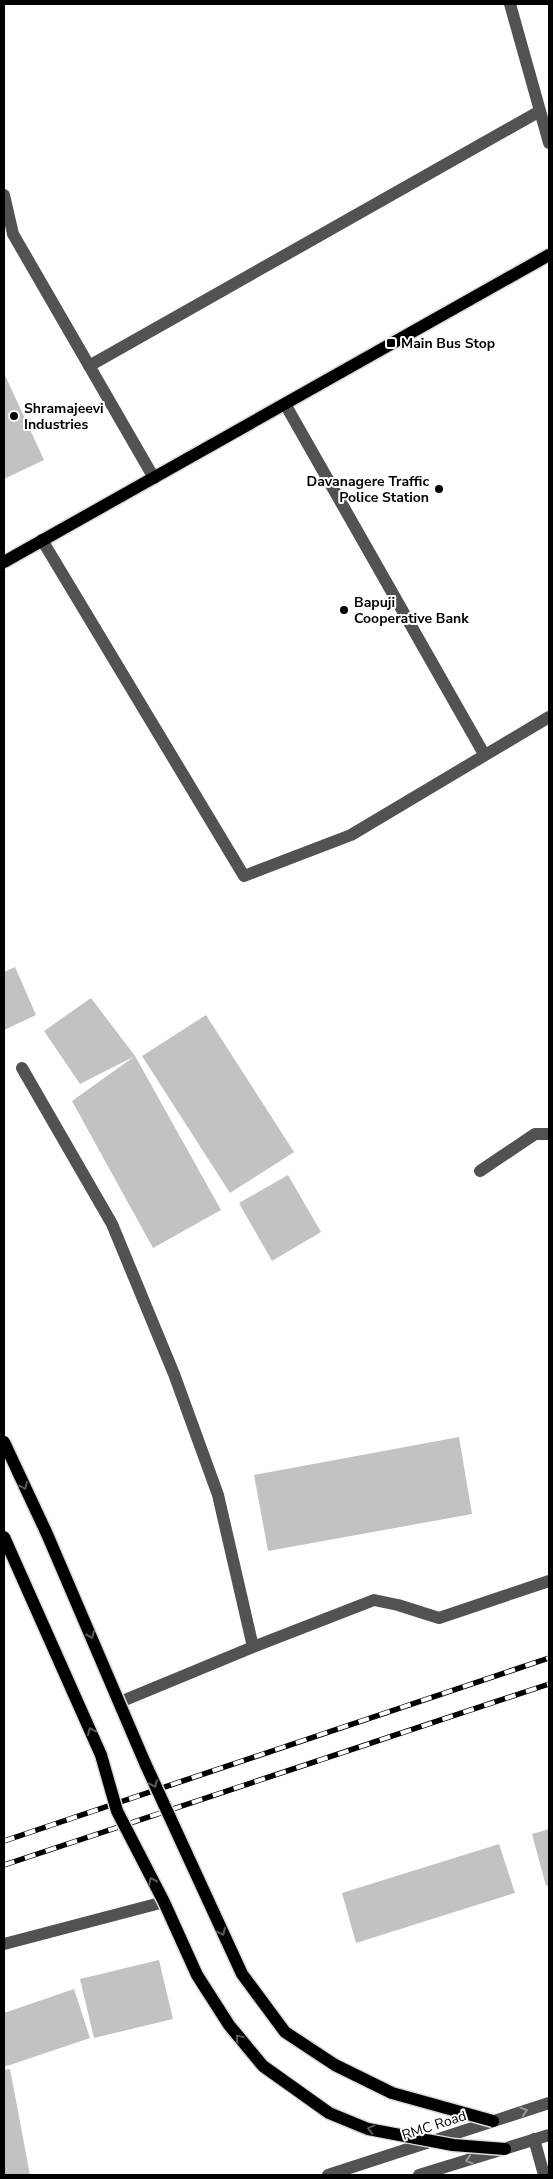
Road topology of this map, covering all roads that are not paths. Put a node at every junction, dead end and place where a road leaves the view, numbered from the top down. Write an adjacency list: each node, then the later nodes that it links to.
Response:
1 (510, 4): 2 (street)
2 (540, 111): 3 (street); 6 (street)
3 (549, 143)
4 (4, 195): 6 (street)
5 (549, 256): 7 (main road)
6 (89, 366): 8 (street)
7 (285, 404): 8 (main road); 12 (street)
8 (154, 478): 9 (main road)
9 (42, 540): 10 (main road); 12 (street)
10 (4, 562)
11 (549, 717): 12 (street)
12 (484, 754)
13 (22, 1068): 19 (street)
14 (549, 1134): 15 (street)
15 (480, 1171)
16 (4, 1442): 20 (main road, one-way to 20, bridge)
17 (4, 1537): 21 (main road, one-way to 17, bridge)
18 (549, 1581): 19 (street)
19 (253, 1647): 20 (street)
20 (120, 1702): 24 (main road, one-way to 24, bridge)
21 (164, 1902): 22 (street); 27 (main road, one-way to 21, bridge)
22 (4, 1944)
23 (549, 2103): 24 (street, RMC Road, one-way to 23)
24 (493, 2121): 28 (street, RMC Road)
25 (549, 2135): 26 (street)
26 (534, 2139): 27 (street); 30 (street)
27 (505, 2149): 29 (street, one-way to 29)
28 (328, 2175)
29 (419, 2175)
30 (544, 2175)

